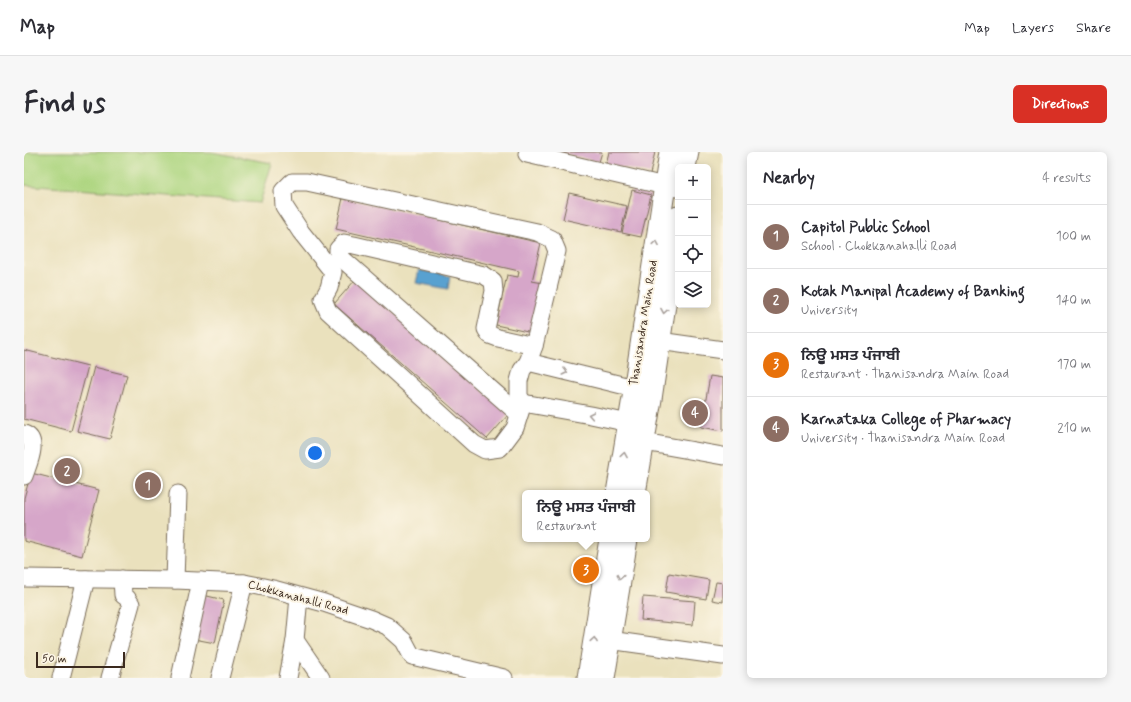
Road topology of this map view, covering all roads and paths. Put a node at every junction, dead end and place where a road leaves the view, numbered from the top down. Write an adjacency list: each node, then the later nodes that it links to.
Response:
1 (670, 152): 5 (main road, Thanisandra Main Road)
2 (688, 152): 4 (main road)
3 (527, 154): 5 (street)
4 (686, 164)
5 (671, 187): 11 (main road, Thanisandra Main Road, one-way to 5)
6 (675, 236): 7 (main road, Thanisandra Main Road, one-way to 7)
7 (659, 340): 9 (street); 15 (main road, Thanisandra Main Road)
8 (534, 346): 10 (street); 12 (street); 12 (street)
9 (723, 350)
10 (528, 362): 11 (street, one-way to 11); 12 (street)
11 (634, 388): 13 (main road, Thanisandra Main Road)
12 (521, 409): 13 (street, one-way to 12)
13 (629, 423): 18 (main road, Thanisandra Main Road, one-way to 13)
14 (24, 434): 17 (street)
15 (644, 442): 16 (street); 19 (main road, Thanisandra Main Road)
16 (723, 456)
17 (24, 476)
18 (618, 490)
19 (636, 490)
20 (178, 494): 26 (street)
21 (610, 542): 40 (main road, one-way to 21)
22 (626, 542): 31 (main road, one-way to 31)
23 (24, 578): 24 (street, Chokkanahalli Road)
24 (86, 579): 25 (street, Chokkanahalli Road); 33 (street)
25 (122, 579): 26 (street, Chokkanahalli Road); 34 (street)
26 (175, 580): 27 (street, Chokkanahalli Road)
27 (201, 581): 28 (street, Chokkanahalli Road); 35 (street)
28 (244, 583): 29 (street, Chokkanahalli Road); 36 (street)
29 (300, 597): 30 (street); 39 (street, Chokkanahalli Road)
30 (295, 640): 37 (street); 38 (street)
31 (609, 640): 32 (street); 41 (main road)
32 (723, 656)
33 (61, 678)
34 (110, 678)
35 (180, 678)
36 (220, 678)
37 (288, 678)
38 (321, 678)
39 (504, 678)
40 (588, 678)
41 (604, 678)

